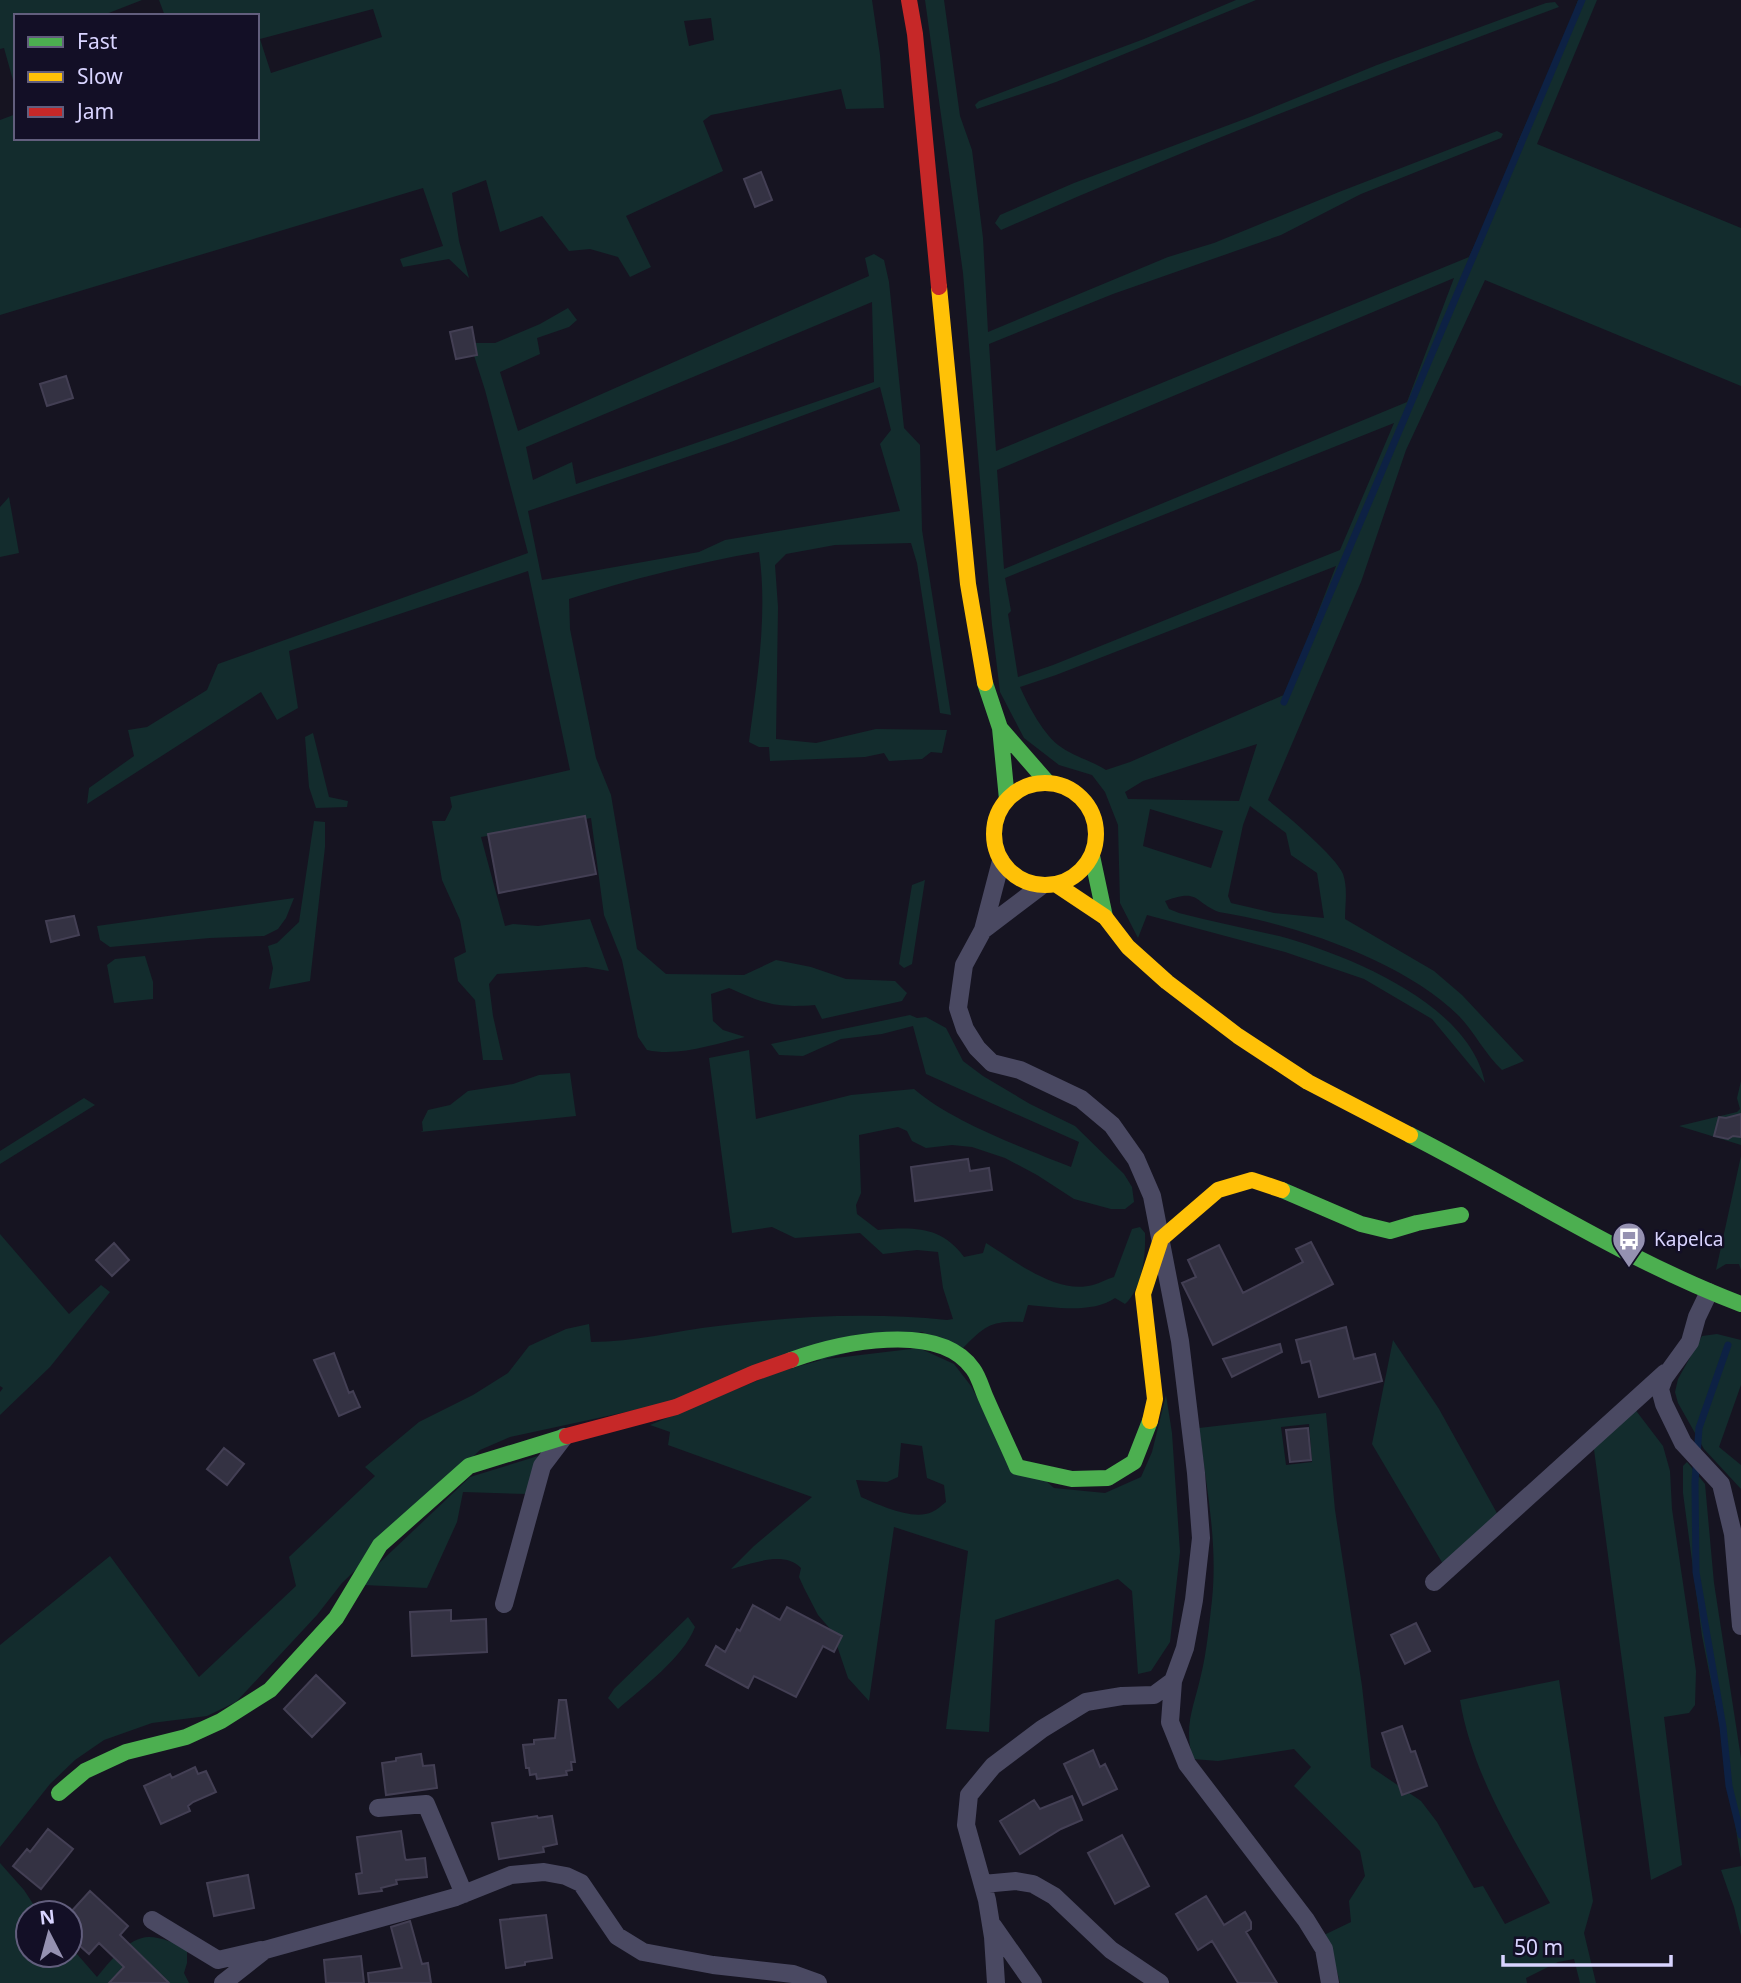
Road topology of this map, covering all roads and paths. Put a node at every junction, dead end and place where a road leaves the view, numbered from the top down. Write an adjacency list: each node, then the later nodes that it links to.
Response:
1 (909, 0): 2 (street)
2 (1000, 728): 3 (street); 4 (street)
3 (1048, 783): 4 (street); 5 (street)
4 (1007, 799): 6 (street)
5 (1092, 856): 7 (street); 8 (street)
6 (1001, 861): 7 (street); 9 (street)
7 (1049, 885): 8 (street); 9 (street)
8 (1105, 917): 12 (street)
9 (984, 930): 11 (street)
10 (1461, 1215): 11 (street)
11 (1161, 1239): 15 (street); 19 (street)
12 (1709, 1292): 13 (street); 14 (street)
13 (1741, 1304)
14 (1672, 1368): 16 (street); 18 (street)
15 (564, 1437): 17 (street); 20 (street)
16 (1434, 1582)
17 (505, 1604)
18 (1741, 1626)
19 (1172, 1681): 22 (street); 32 (street)
20 (59, 1793)
21 (379, 1808): 23 (street)
22 (983, 1884): 25 (street); 31 (street)
23 (464, 1894): 26 (street); 28 (street)
24 (152, 1920): 26 (street)
25 (991, 1923): 29 (street); 30 (street)
26 (265, 1950): 27 (street)
27 (223, 1983)
28 (818, 1983)
29 (996, 1983)
30 (1033, 1983)
31 (1160, 1983)
32 (1330, 1983)

